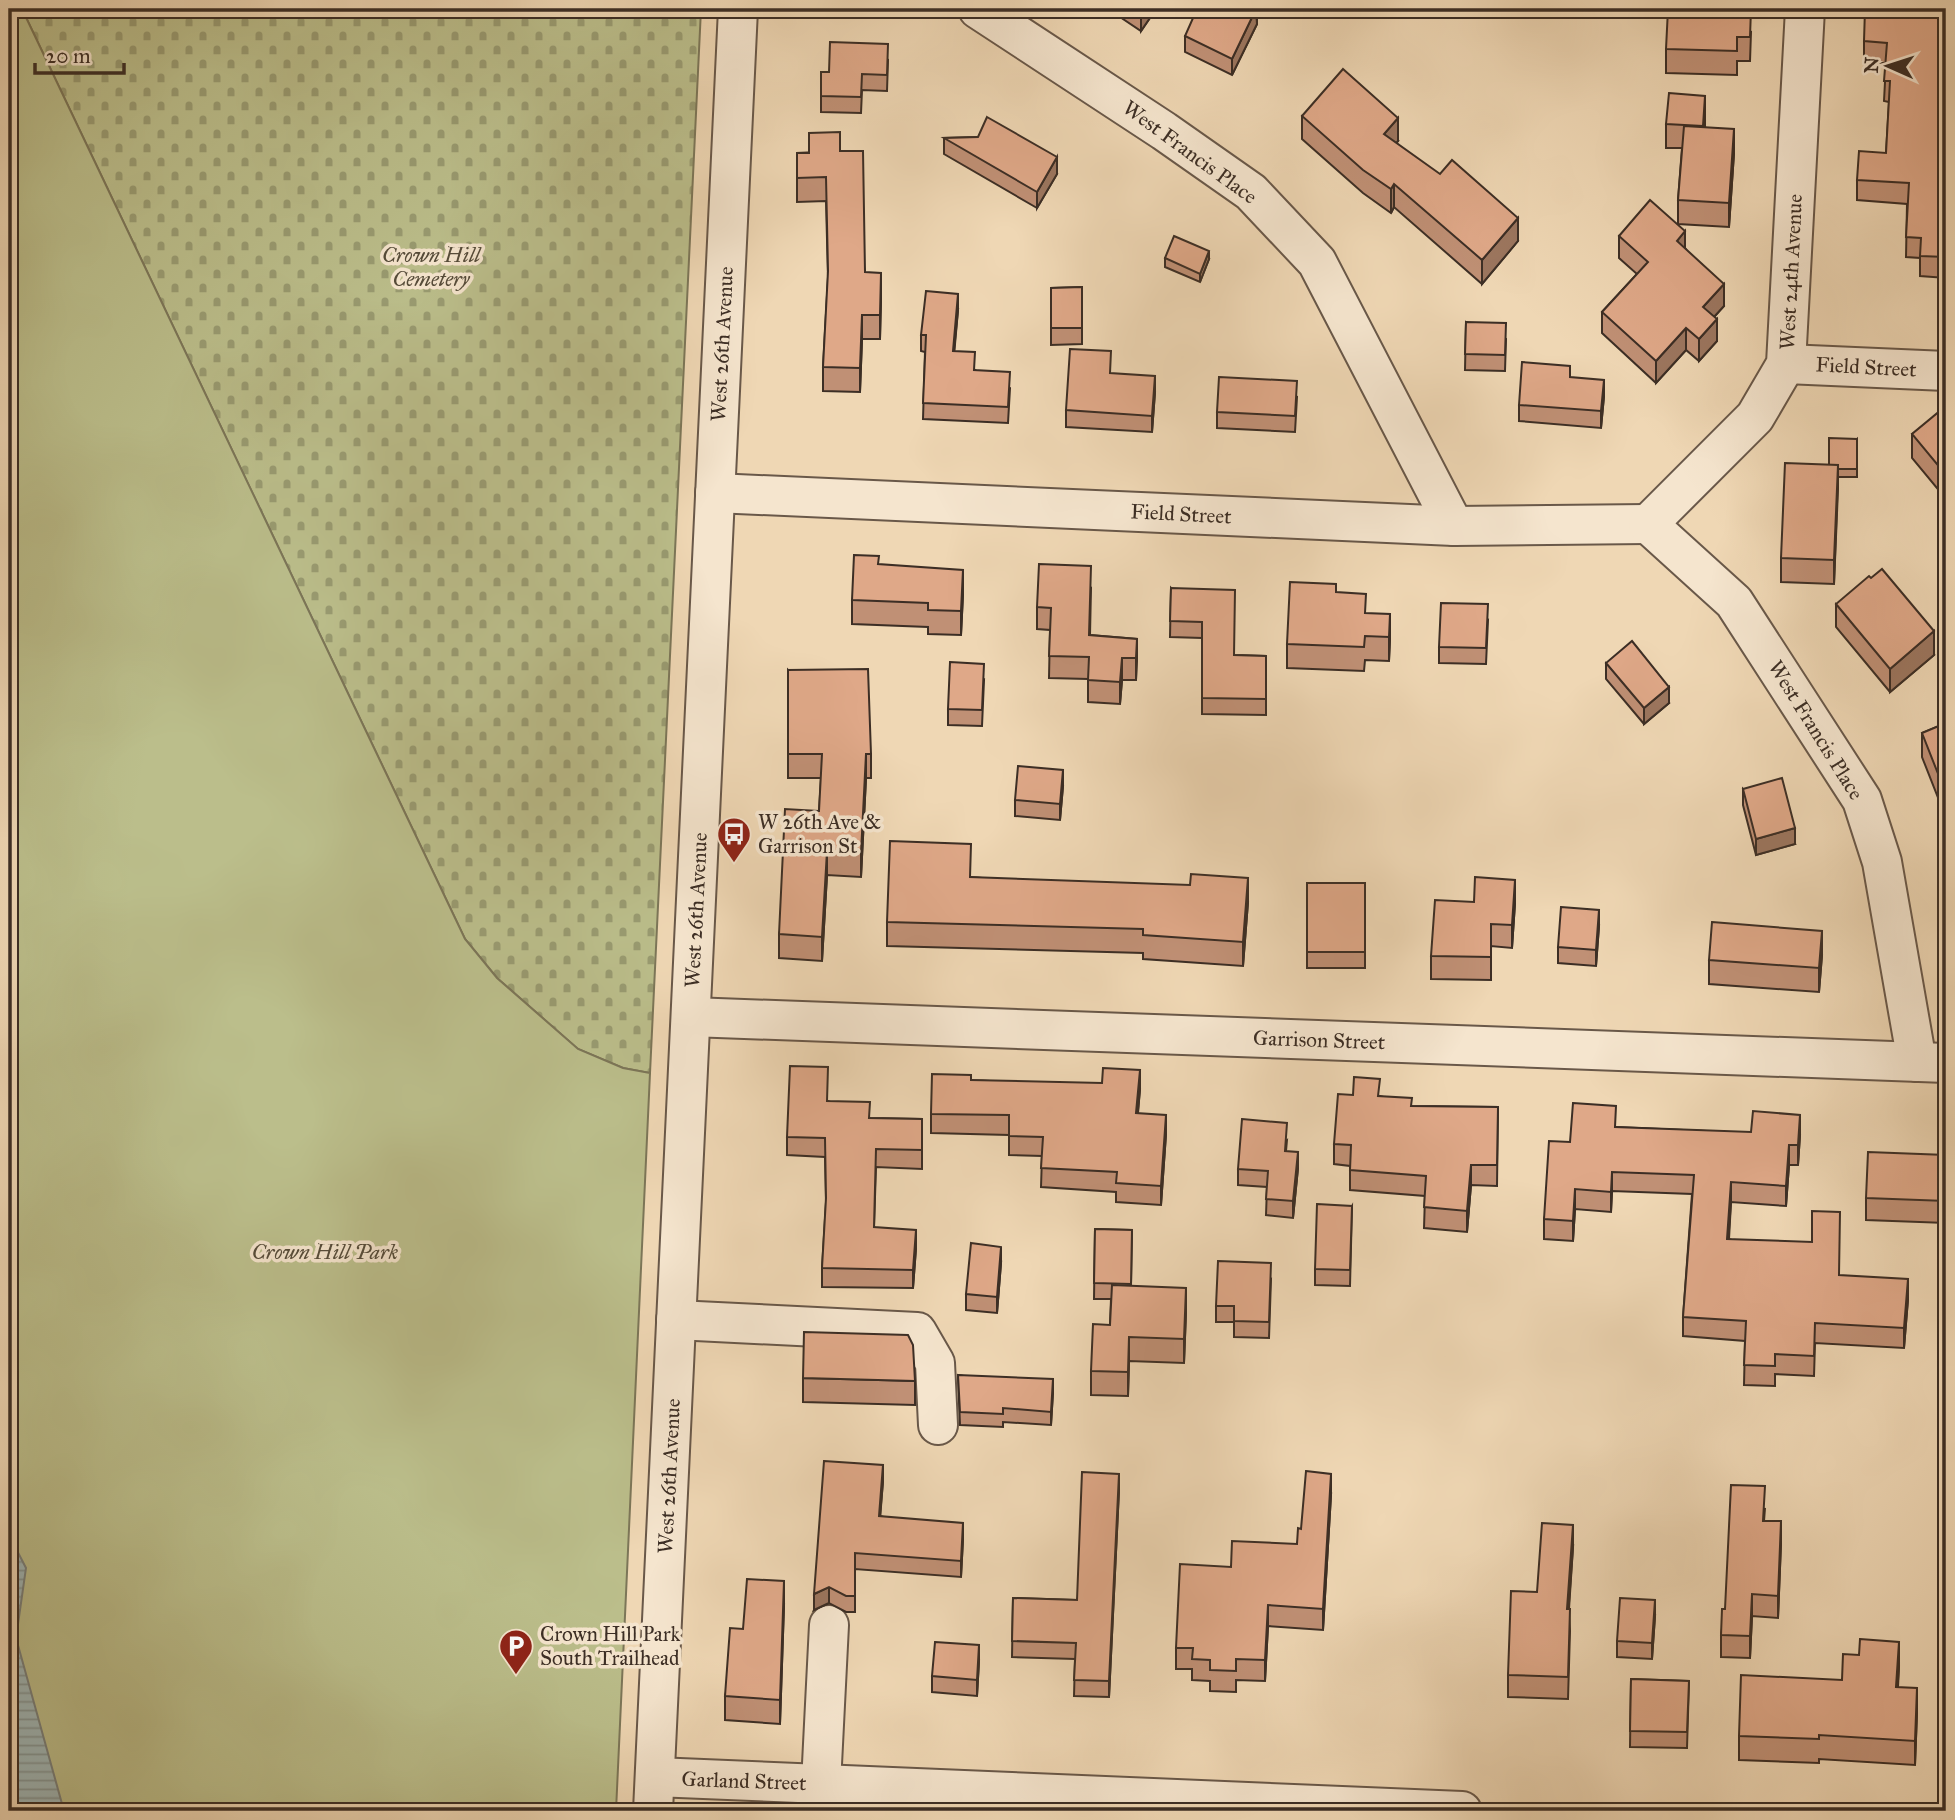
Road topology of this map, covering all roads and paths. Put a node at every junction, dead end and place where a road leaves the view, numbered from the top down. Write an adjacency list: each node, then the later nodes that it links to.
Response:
1 (738, 9): 6 (street, West 26th Avenue)
2 (978, 9): 8 (street, West Francis Place)
3 (1805, 9): 4 (street, West 24th Avenue)
4 (1786, 364): 5 (street, Field Street); 7 (street, West 24th Avenue)
5 (1946, 371)
6 (715, 493): 8 (street, Field Street); 9 (street, West 26th Avenue)
7 (1648, 524): 8 (street, Field Street); 10 (street, West Francis Place)
8 (1454, 526)
9 (691, 1017): 10 (street, Garrison Street); 11 (street, West 26th Avenue)
10 (1932, 1062)
11 (676, 1321): 12 (street); 15 (street, West 26th Avenue)
12 (938, 1425)
13 (829, 1625): 14 (street)
14 (821, 1784): 15 (street, Garland Street); 16 (street, Garland Street)
15 (654, 1794)
16 (1462, 1811)

